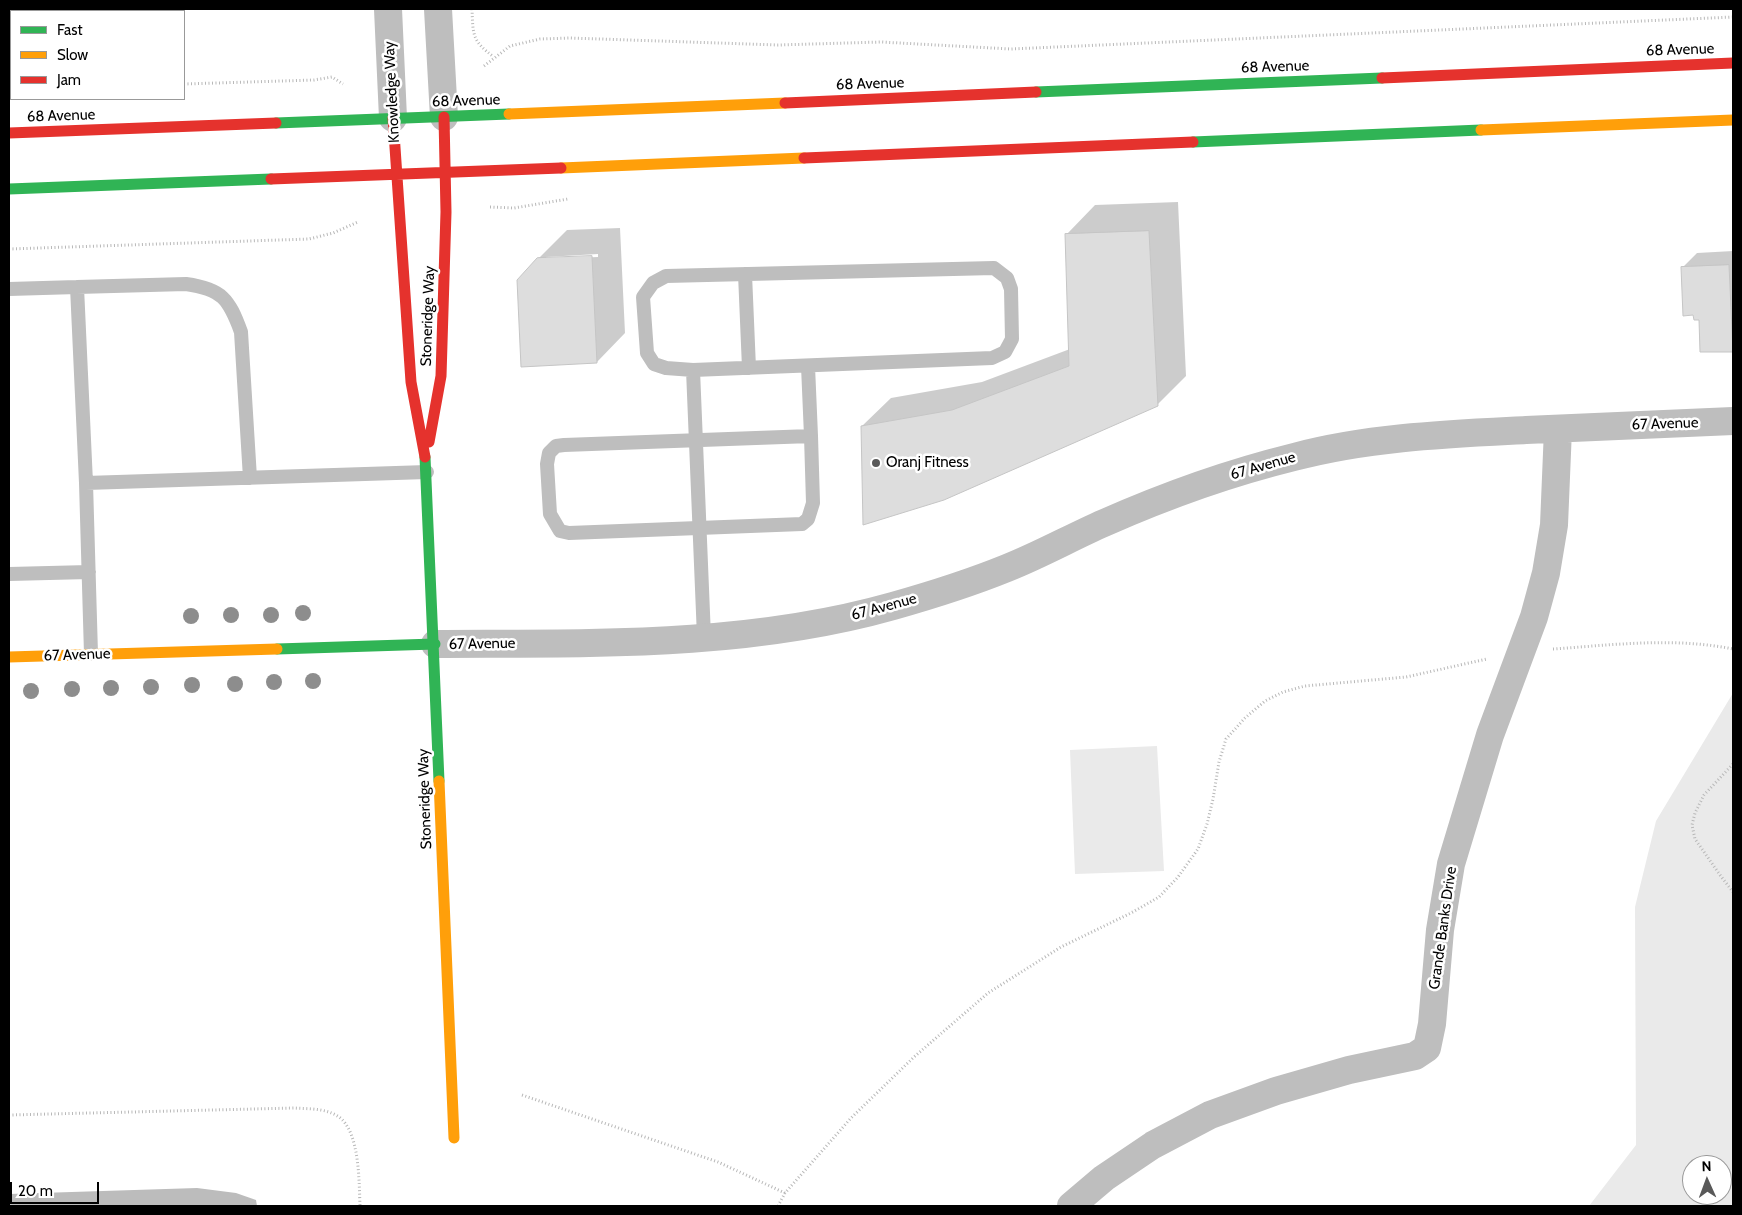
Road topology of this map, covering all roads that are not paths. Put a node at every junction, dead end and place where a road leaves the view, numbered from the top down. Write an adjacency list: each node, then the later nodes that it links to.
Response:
1 (388, 9): 5 (street, Knowledge Way)
2 (438, 9): 4 (street)
3 (1733, 63): 4 (main road, 68 Avenue)
4 (444, 117): 5 (main road, 68 Avenue); 8 (main road)
5 (393, 118): 7 (main road, 68 Avenue); 9 (main road, Knowledge Way)
6 (1733, 120): 8 (main road)
7 (9, 133)
8 (445, 173): 9 (main road); 21 (main road, Stoneridge Way)
9 (397, 174): 10 (main road); 21 (main road, Stoneridge Way)
10 (9, 188)
11 (745, 274): 14 (lane); 15 (lane); 16 (lane)
12 (77, 287): 13 (lane); 22 (lane); 23 (lane)
13 (9, 289)
14 (808, 366): 15 (lane); 19 (lane)
15 (749, 368): 16 (lane)
16 (693, 370): 20 (lane)
17 (1733, 421): 18 (street, 67 Avenue)
18 (1558, 429): 27 (street, 67 Avenue); 32 (street, Grande Banks Drive)
19 (811, 436): 20 (lane); 24 (lane)
20 (696, 440): 24 (lane); 24 (lane)
21 (426, 466): 22 (lane); 28 (main road, Stoneridge Way)
22 (250, 478): 23 (lane)
23 (86, 484): 25 (lane)
24 (700, 527): 27 (lane)
25 (89, 572): 26 (lane); 29 (lane)
26 (9, 574)
27 (704, 637): 28 (street, 67 Avenue)
28 (434, 644): 29 (main road, 67 Avenue); 31 (main road, Stoneridge Way)
29 (91, 654): 30 (main road, 67 Avenue)
30 (9, 657)
31 (454, 1138)
32 (1071, 1206)

